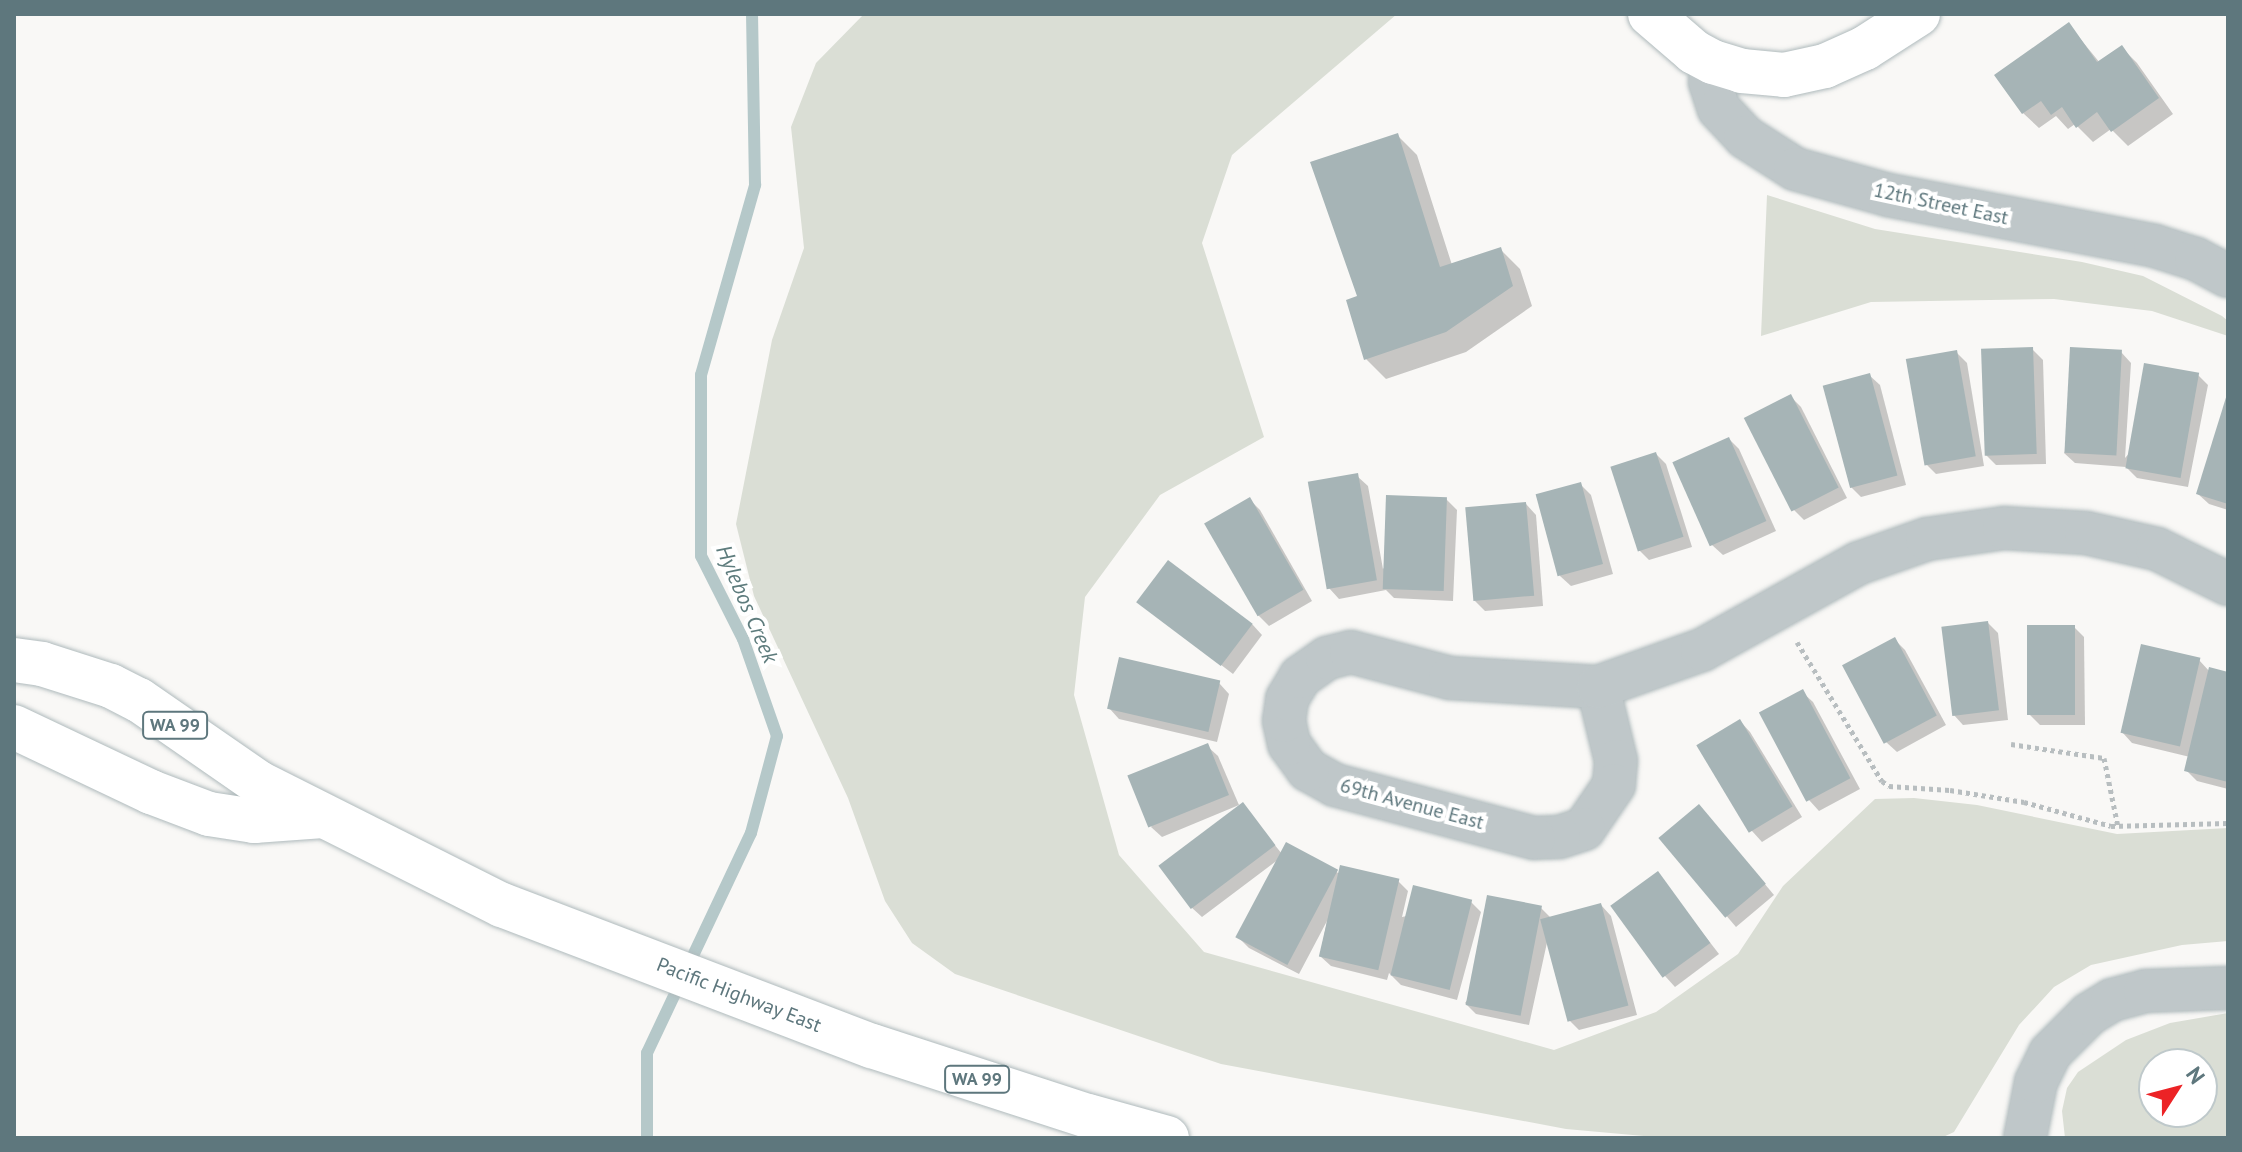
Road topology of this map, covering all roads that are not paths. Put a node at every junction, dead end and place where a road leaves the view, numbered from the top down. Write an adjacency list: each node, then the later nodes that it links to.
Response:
1 (1650, 14): 3 (main road)
2 (1918, 14): 3 (main road)
3 (1727, 66): 4 (street, 12th Street East)
4 (2228, 276)
5 (2228, 584): 7 (street, 69th Avenue East)
6 (14, 660): 11 (main road, Pacific Highway East / WA 99)
7 (1598, 687): 7 (street, 69th Avenue East)
8 (14, 727): 10 (main road)
9 (14, 751): 10 (main road)
10 (92, 765): 11 (main road)
11 (326, 816): 13 (main road, Pacific Highway East / WA 99)
12 (2228, 988): 14 (street)
13 (1167, 1138)
14 (2025, 1138)

